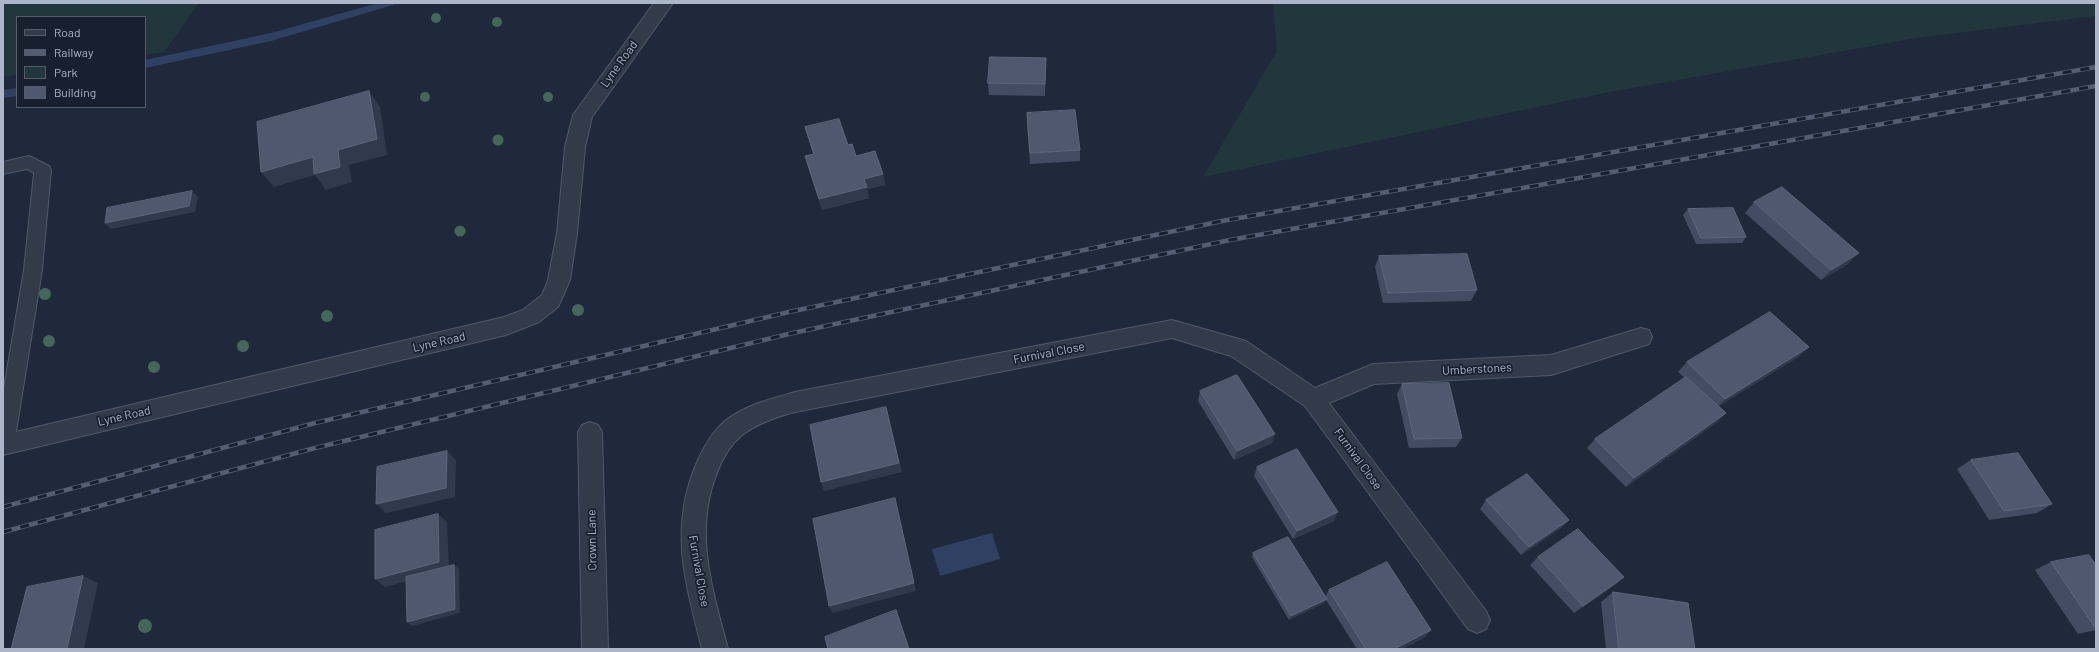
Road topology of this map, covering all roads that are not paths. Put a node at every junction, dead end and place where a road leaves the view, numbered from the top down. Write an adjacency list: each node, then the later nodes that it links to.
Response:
1 (664, 3): 6 (street, Lyne Road)
2 (3, 168): 6 (lane)
3 (1641, 337): 4 (street, Umberstones)
4 (1313, 399): 7 (street, Furnival Close); 9 (street, Furnival Close)
5 (590, 432): 8 (street, Crown Lane)
6 (4, 444)
7 (1477, 620)
8 (595, 649)
9 (715, 649)

